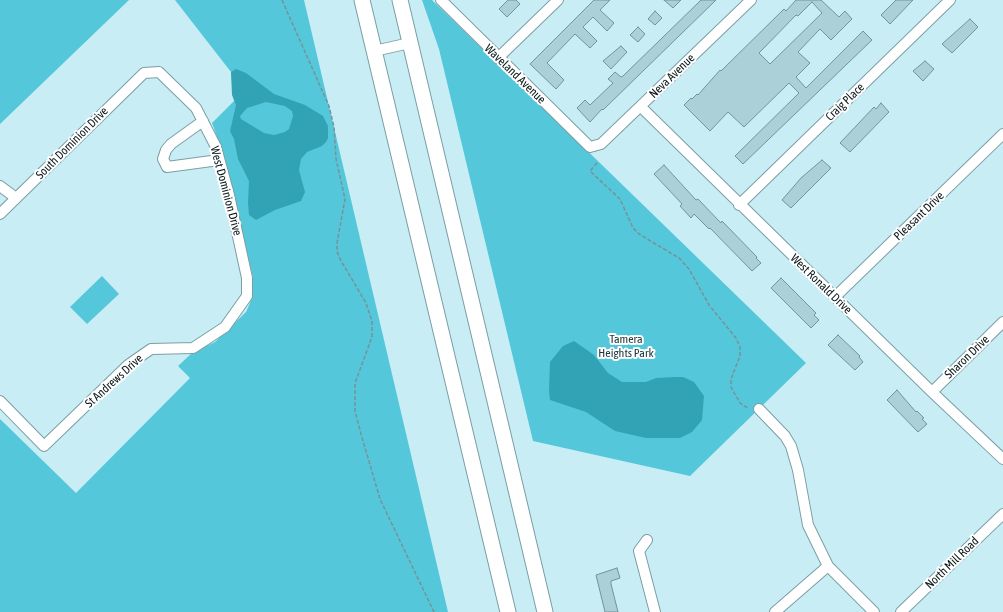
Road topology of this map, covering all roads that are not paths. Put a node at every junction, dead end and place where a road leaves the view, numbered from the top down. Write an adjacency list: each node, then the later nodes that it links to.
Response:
1 (362, 0): 8 (highway)
2 (400, 0): 7 (highway)
3 (441, 0): 9 (street, Waveland Avenue)
4 (558, 0): 9 (street)
5 (751, 0): 11 (street, Neva Avenue)
6 (950, 0): 18 (street, Craig Place)
7 (410, 43): 8 (street); 31 (highway)
8 (374, 50): 30 (highway)
9 (498, 58): 14 (street, Waveland Avenue)
10 (144, 73): 12 (street, West Dominion Drive); 17 (street, South Dominion Drive)
11 (641, 107): 14 (street, Neva Avenue); 18 (street, West Ronald Drive)
12 (203, 121): 15 (street, West Dominion Drive); 15 (street)
13 (1003, 134): 21 (street, Pleasant Drive)
14 (590, 147)
15 (219, 160): 20 (street, West Dominion Drive)
16 (0, 186): 17 (street)
17 (16, 198): 19 (street, South Dominion Drive)
18 (739, 205): 21 (street, West Ronald Drive)
19 (0, 214)
20 (248, 296): 24 (street, St Andrews Drive)
21 (835, 297): 23 (street, West Ronald Drive)
22 (1003, 322): 23 (street, Sharon Drive)
23 (932, 392): 26 (street, West Ronald Drive)
24 (0, 401)
25 (759, 409): 29 (street)
26 (1003, 459)
27 (1003, 514): 35 (street, North Mill Road)
28 (647, 540): 32 (street)
29 (828, 566): 33 (street); 34 (street)
30 (508, 612)
31 (545, 612)
32 (655, 612)
33 (775, 612)
34 (874, 612)
35 (901, 612)

